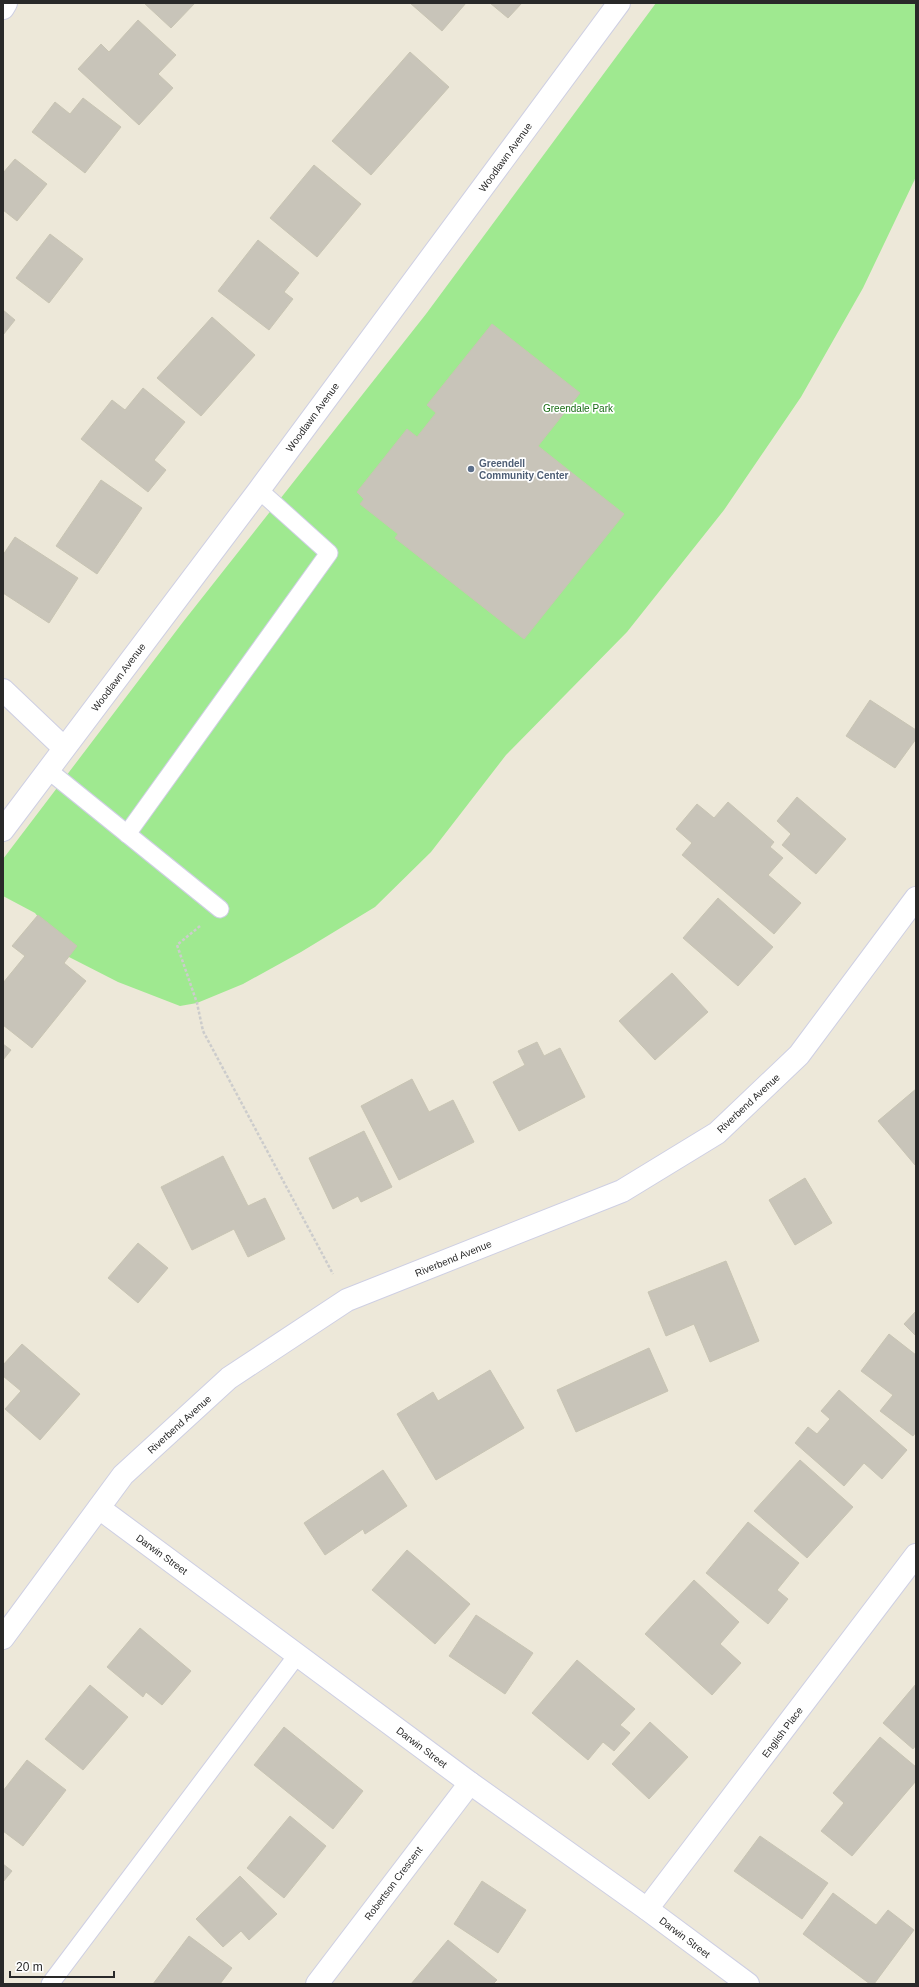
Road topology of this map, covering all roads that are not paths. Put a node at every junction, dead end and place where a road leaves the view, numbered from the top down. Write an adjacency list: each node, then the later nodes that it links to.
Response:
1 (6, 3): 3 (street)
2 (619, 3): 4 (street, Woodlawn Avenue)
3 (3, 8)
4 (259, 490): 6 (street, Woodlawn Avenue); 9 (lane)
5 (3, 690): 6 (street)
6 (64, 748): 7 (street, Woodlawn Avenue)
7 (48, 770): 8 (street, Woodlawn Avenue); 9 (lane)
8 (3, 830)
9 (127, 834): 11 (lane)
10 (916, 898): 12 (street, Riverbend Avenue)
11 (220, 909)
12 (99, 1508): 14 (street, Riverbend Avenue); 15 (street, Darwin Street)
13 (916, 1555): 17 (street, English Place)
14 (3, 1638)
15 (298, 1654): 16 (street, Darwin Street); 18 (lane)
16 (470, 1783): 17 (street, Darwin Street); 19 (street, Robertson Crescent)
17 (647, 1908): 20 (street, Darwin Street)
18 (50, 1984)
19 (317, 1984)
20 (748, 1984)

